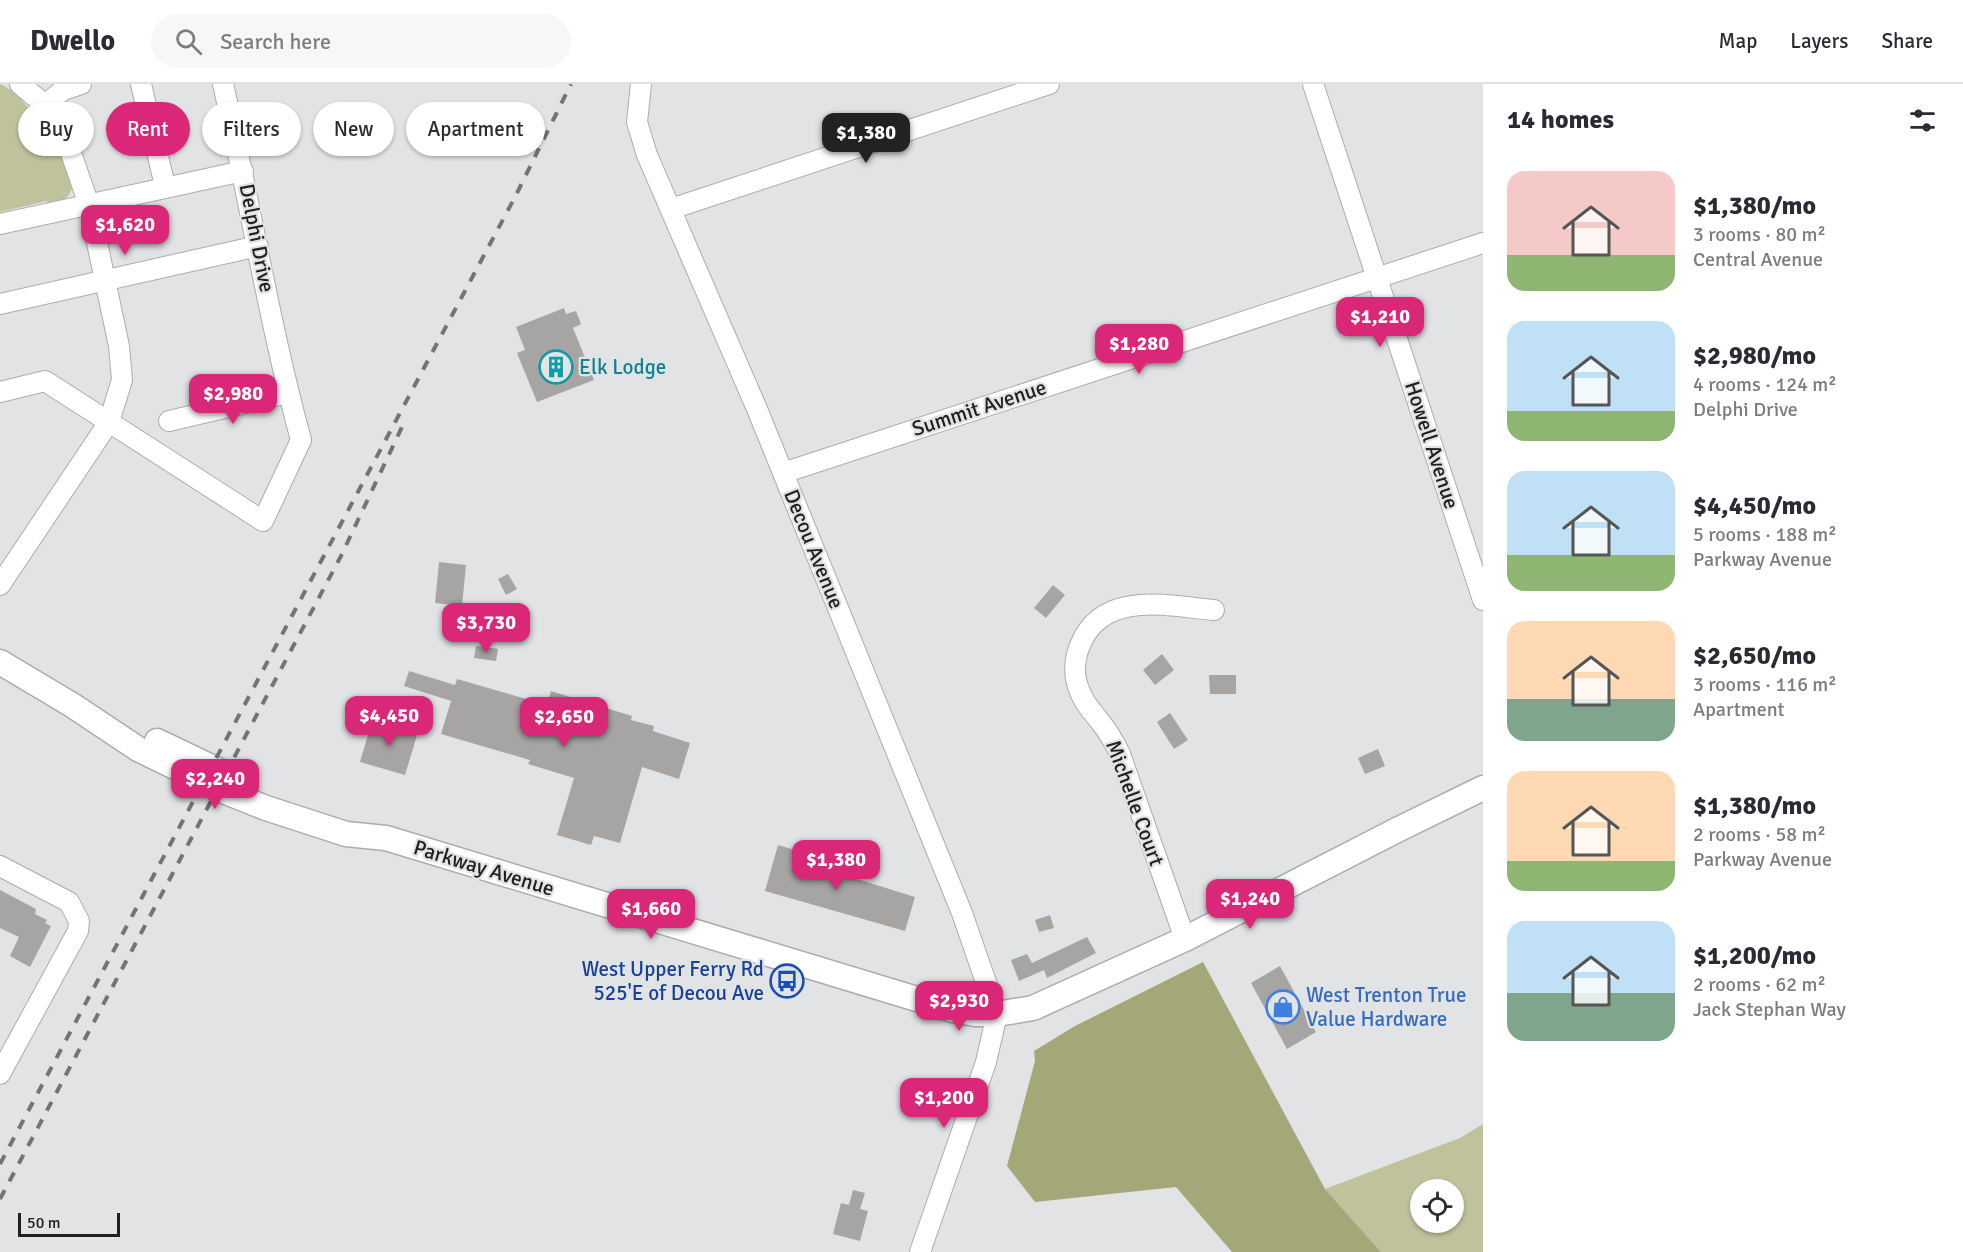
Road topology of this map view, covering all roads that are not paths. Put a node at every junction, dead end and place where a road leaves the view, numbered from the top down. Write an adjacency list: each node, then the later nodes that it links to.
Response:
1 (20, 84): 8 (street)
2 (81, 84): 9 (street)
3 (141, 84): 12 (street)
4 (223, 84): 11 (street, Delphi Drive)
5 (640, 84): 14 (street, Decou Avenue)
6 (1049, 84): 14 (street)
7 (1313, 84): 18 (street, Howell Avenue)
8 (41, 102)
9 (49, 102)
10 (72, 156): 13 (street)
11 (243, 171): 12 (street); 17 (street, Delphi Drive)
12 (165, 186): 13 (street)
13 (89, 205): 15 (street); 19 (street)
14 (671, 209): 25 (street, Decou Avenue)
15 (0, 224)
16 (1483, 243): 18 (street, Summit Avenue)
17 (258, 246): 19 (street); 22 (street, Delphi Drive)
18 (1377, 277): 25 (street, Summit Avenue); 27 (street, Howell Avenue)
19 (105, 280): 20 (street); 24 (street)
20 (0, 304)
21 (0, 392): 24 (street)
22 (288, 393): 23 (street); 24 (street, Delphi Drive)
23 (169, 421)
24 (109, 422): 26 (street)
25 (783, 473): 33 (street, Decou Avenue)
26 (0, 585)
27 (1483, 600)
28 (1214, 610): 32 (street, Michelle Court)
29 (0, 662): 33 (main road, Parkway Avenue)
30 (1483, 788): 32 (main road, Parkway Avenue)
31 (0, 866): 34 (street)
32 (1185, 939): 33 (main road, Parkway Avenue)
33 (998, 1014): 35 (street)
34 (0, 1074)
35 (920, 1252)

